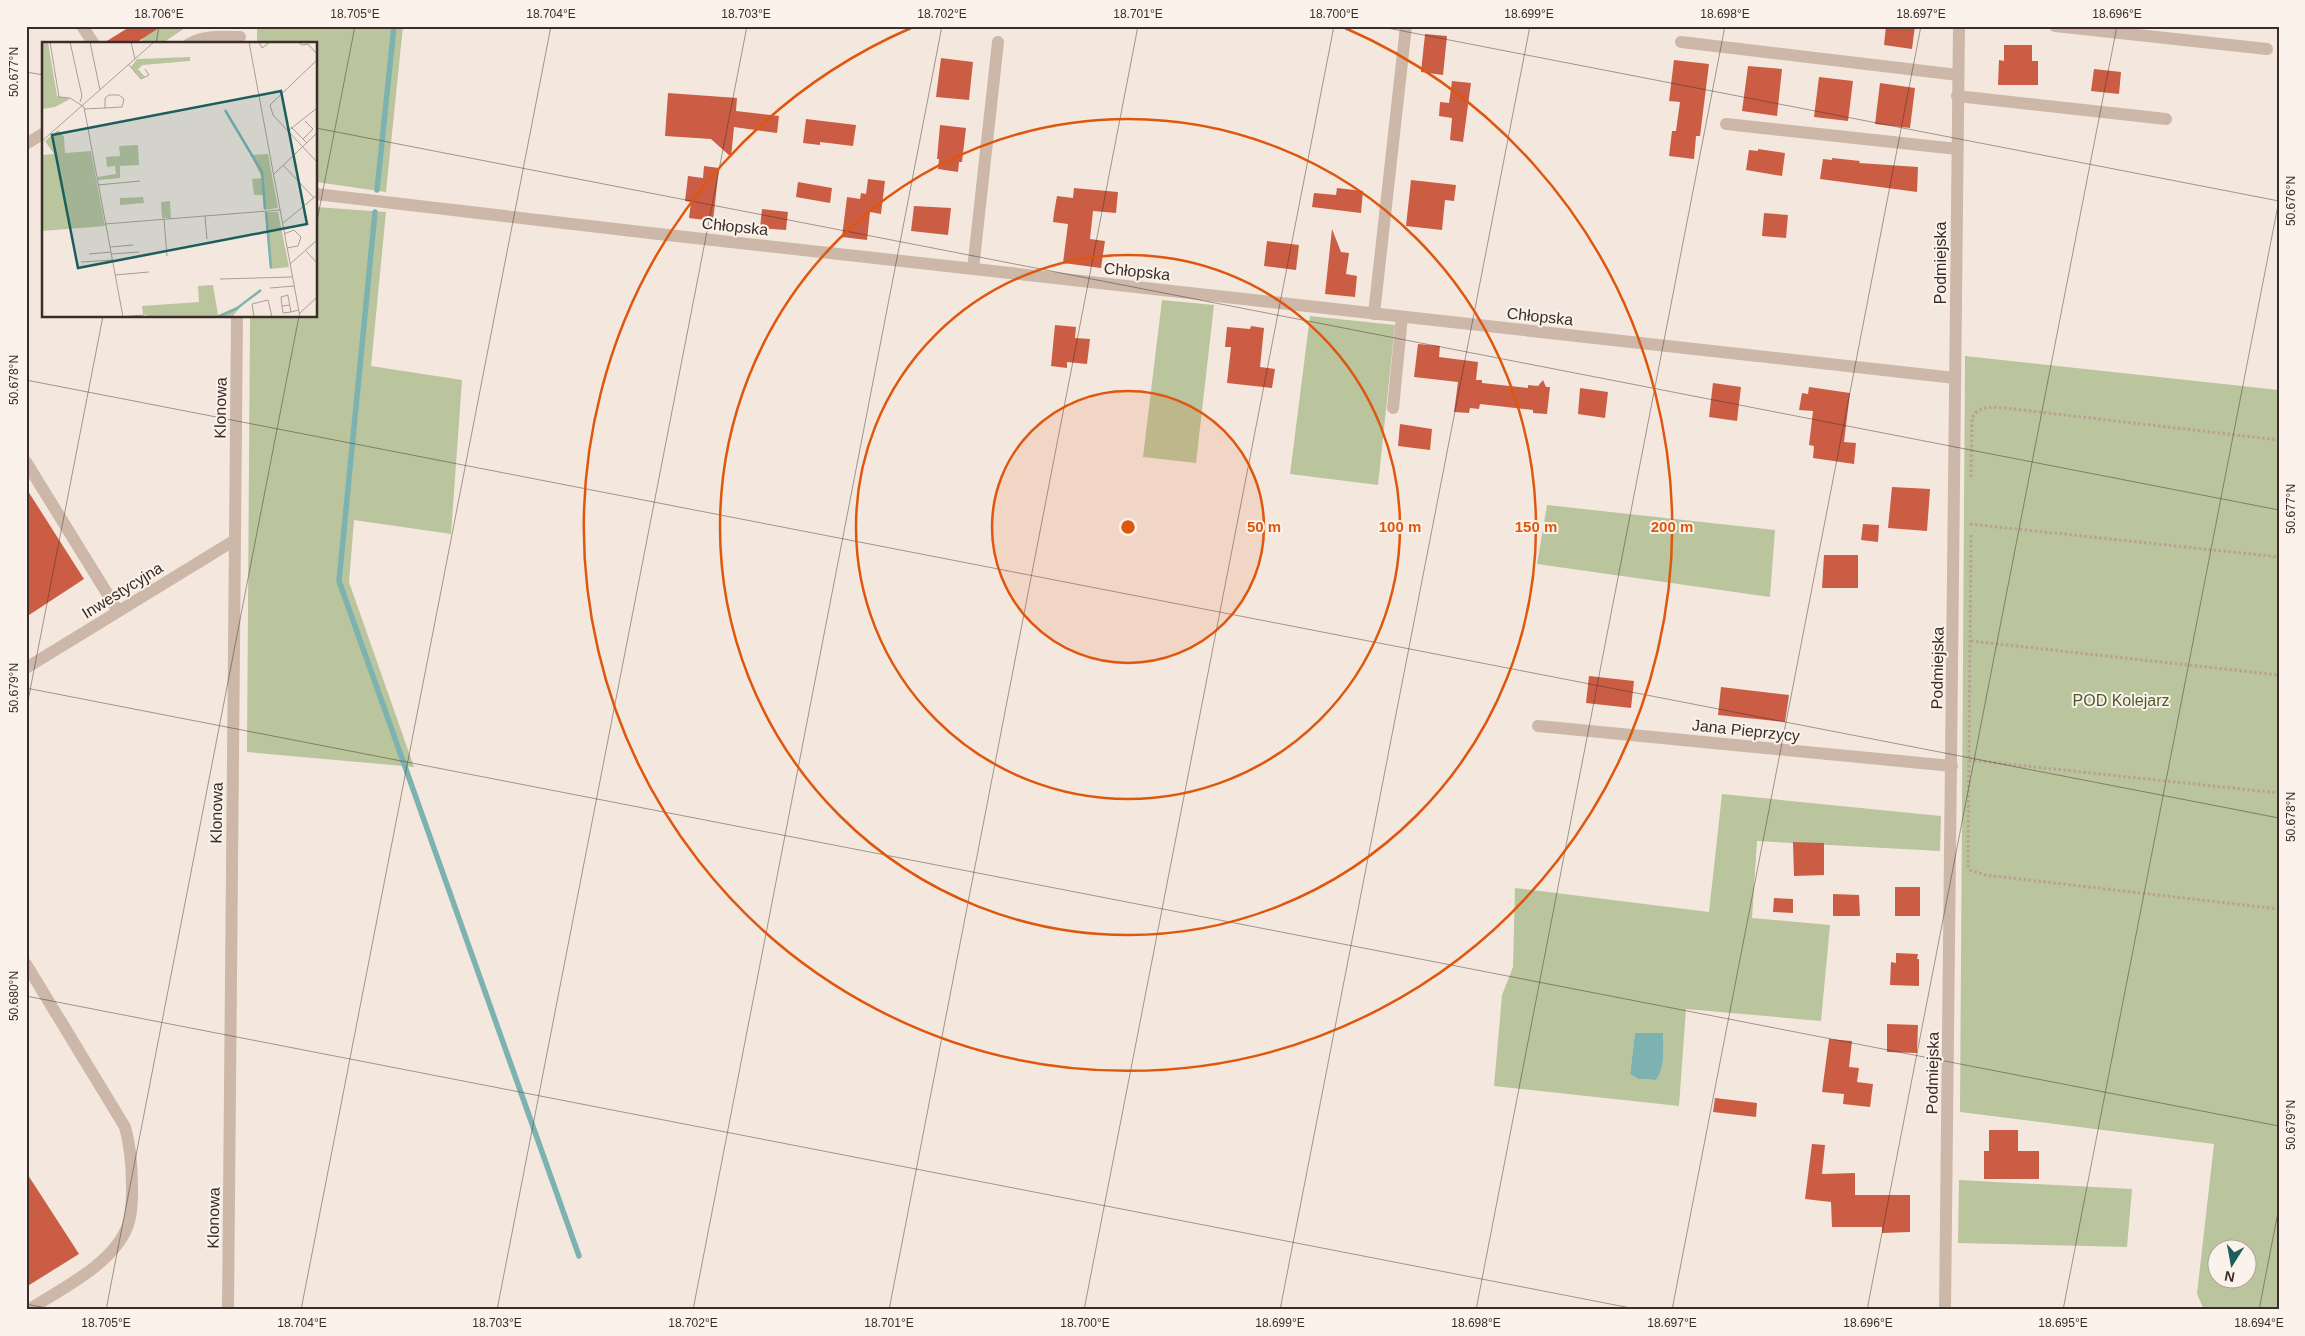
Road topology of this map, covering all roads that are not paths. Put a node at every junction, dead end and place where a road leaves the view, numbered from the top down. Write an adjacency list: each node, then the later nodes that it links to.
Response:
1 (82, 26): 6 (street)
2 (1406, 26): 20 (street)
3 (1959, 26): 11 (street, Podmiejska)
4 (2055, 26): 10 (street)
5 (240, 36): 7 (street)
6 (93, 42)
7 (192, 42)
8 (998, 42): 19 (street)
9 (1681, 42): 11 (street)
10 (2267, 49)
11 (1958, 75): 12 (street, Podmiejska)
12 (1958, 96): 13 (street); 17 (street, Podmiejska)
13 (2166, 119)
14 (1726, 124): 17 (street)
15 (42, 134): 16 (street)
16 (26, 144)
17 (1957, 149): 23 (street, Podmiejska)
18 (318, 194): 19 (street, Chłopska)
19 (973, 269): 20 (street, Chłopska)
20 (1374, 314): 21 (street, Chłopska)
21 (1402, 317): 23 (street, Chłopska); 24 (street)
22 (237, 318): 26 (street, Klonowa)
23 (1955, 378): 30 (street, Podmiejska)
24 (1393, 408)
25 (26, 462): 27 (street)
26 (235, 540): 27 (street, Inwestycyjna); 33 (street, Klonowa)
27 (118, 611): 28 (street, Inwestycyjna)
28 (26, 668)
29 (1538, 726): 30 (street, Jana Pieprzycy)
30 (1952, 766): 34 (street, Podmiejska)
31 (26, 964): 32 (street)
32 (28, 1310)
33 (228, 1310)
34 (1945, 1310)

